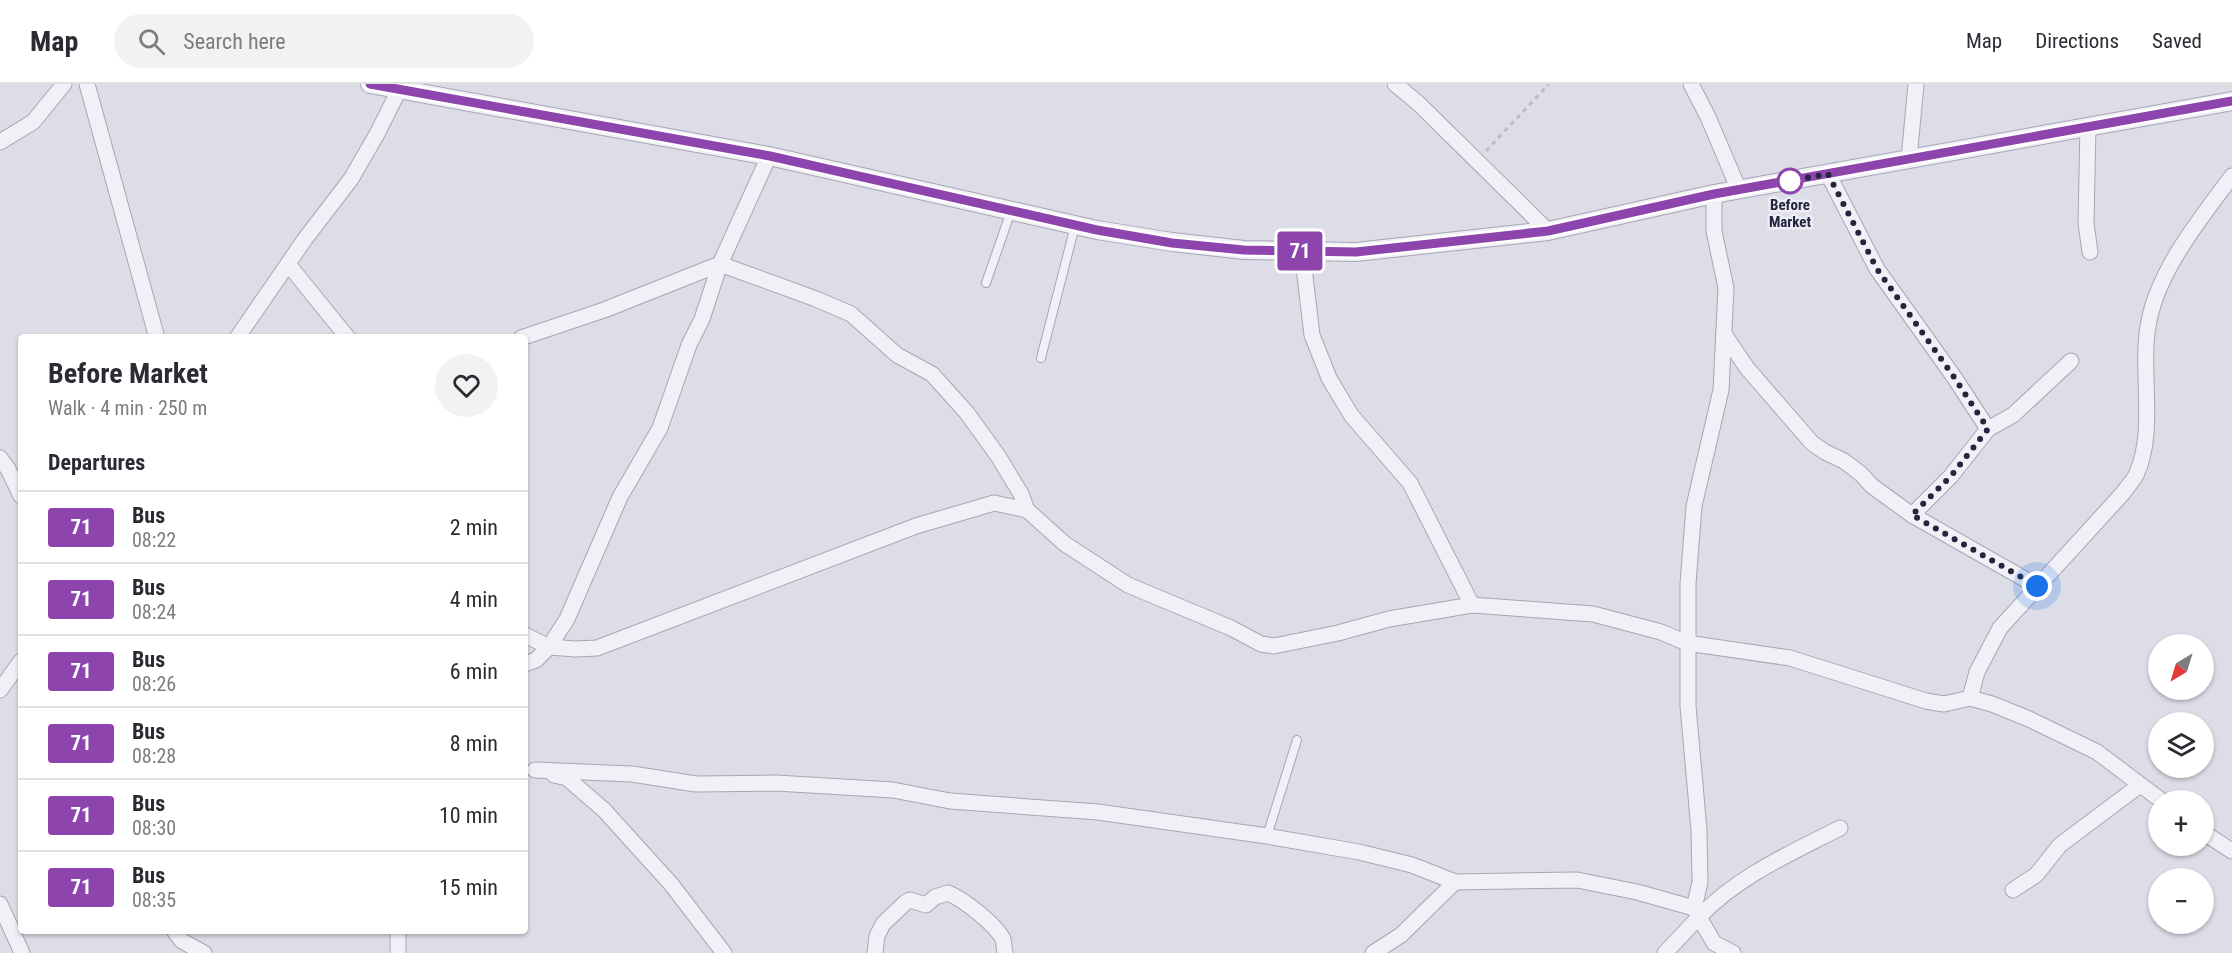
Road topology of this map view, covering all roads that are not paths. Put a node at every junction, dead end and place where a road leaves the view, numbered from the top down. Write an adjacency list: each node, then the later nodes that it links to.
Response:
1 (64, 84): 10 (street)
2 (87, 84): 25 (street)
3 (370, 84): 7 (street)
4 (1395, 84): 19 (street)
5 (1691, 84): 15 (street)
6 (1916, 84): 12 (street)
7 (400, 87): 11 (street); 22 (street)
8 (2232, 101): 9 (street)
9 (2088, 126): 12 (street); 21 (street)
10 (0, 142)
11 (770, 156): 17 (street); 23 (street)
12 (1910, 159): 13 (street)
13 (1828, 174): 15 (street); 32 (street)
14 (2232, 176): 37 (street)
15 (1738, 190): 16 (street)
16 (1714, 194): 19 (street); 28 (street)
17 (1011, 210): 18 (street); 24 (lane)
18 (1075, 225): 20 (street); 30 (lane)
19 (1548, 231): 20 (street)
20 (1302, 251): 38 (street)
21 (2090, 252)
22 (288, 264): 26 (street); 27 (street)
23 (720, 264): 29 (street); 35 (street); 41 (street)
24 (986, 283)
25 (156, 334)
26 (240, 334)
27 (345, 334)
28 (1724, 334): 36 (street); 40 (street)
29 (528, 336)
30 (1041, 358)
31 (2071, 361): 32 (street)
32 (1988, 429): 36 (street)
33 (10, 463): 34 (street)
34 (18, 487)
35 (1027, 510): 38 (street); 41 (street)
36 (1912, 515): 37 (street)
37 (2037, 586): 45 (street)
38 (1472, 605): 40 (street)
39 (528, 636): 41 (street)
40 (1687, 643): 45 (street); 57 (street)
41 (549, 647): 42 (street)
42 (528, 663)
43 (18, 665): 44 (street)
44 (0, 690)
45 (1970, 698): 48 (street)
46 (1297, 740): 51 (lane)
47 (530, 769): 51 (street); 63 (street)
48 (2140, 785): 49 (street); 55 (street)
49 (2148, 791)
50 (1840, 828): 57 (street)
51 (1267, 836): 54 (street)
52 (2214, 839): 53 (street)
53 (2232, 851)
54 (1455, 882): 57 (street); 66 (street)
55 (2013, 890)
56 (0, 904): 60 (street)
57 (1696, 913): 67 (street); 68 (street)
58 (177, 934): 61 (street)
59 (398, 934): 62 (street)
60 (22, 953)
61 (204, 953)
62 (398, 953)
63 (724, 953)
64 (875, 953): 65 (street)
65 (1005, 953)
66 (1373, 953)
67 (1665, 953)
68 (1734, 953)

